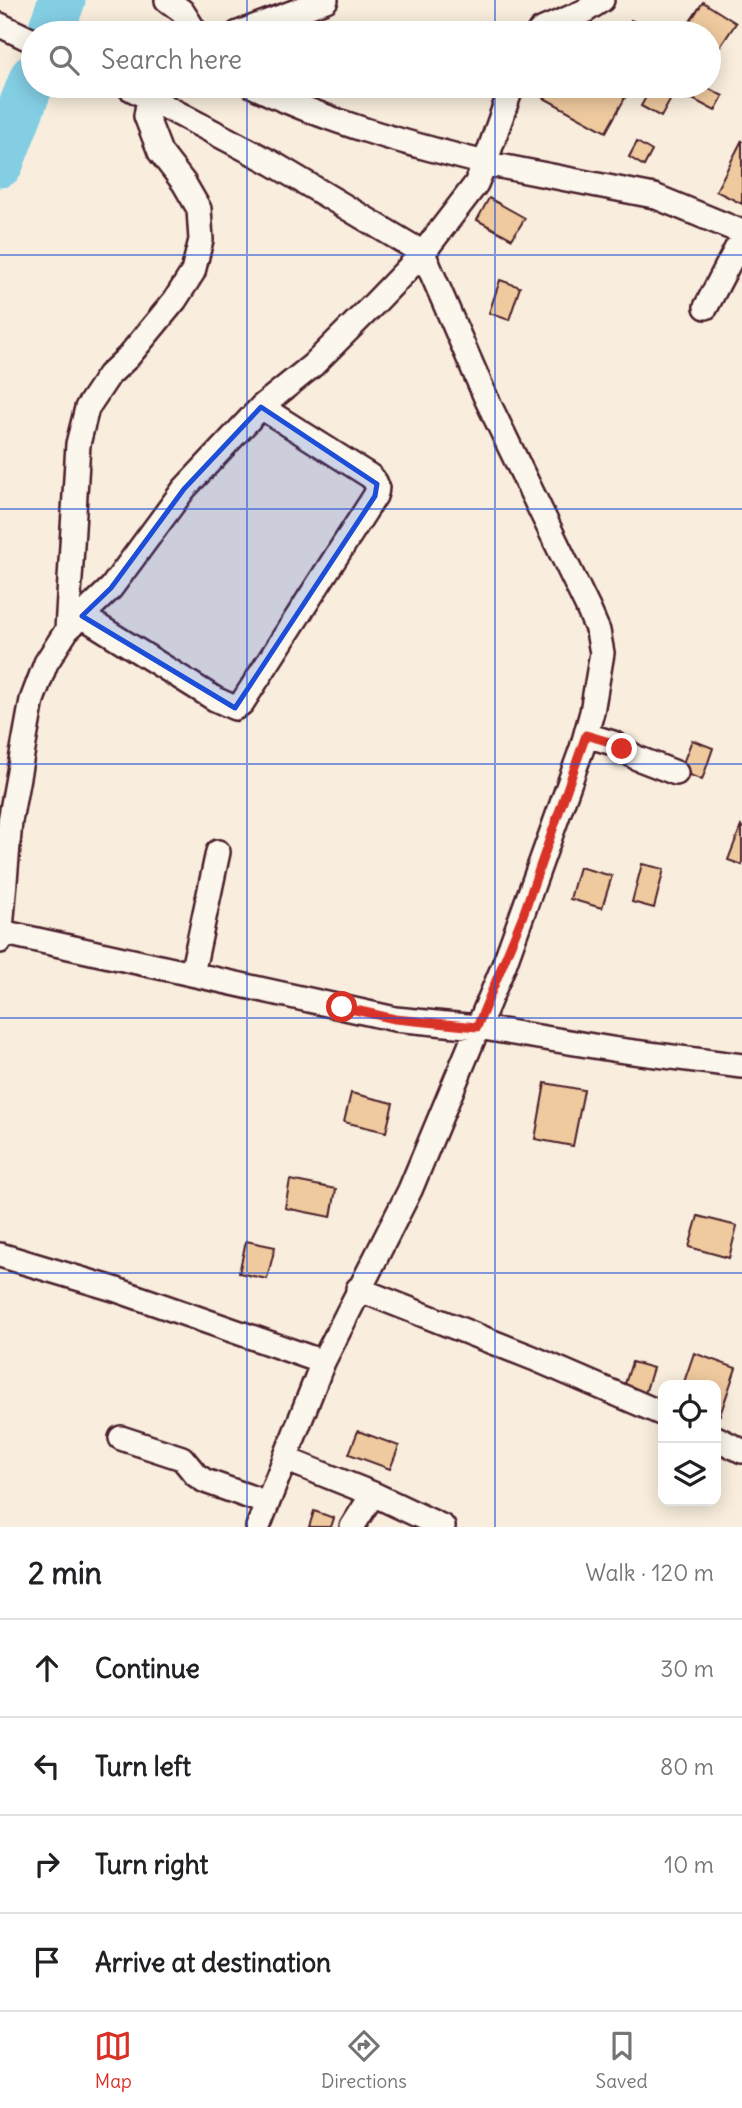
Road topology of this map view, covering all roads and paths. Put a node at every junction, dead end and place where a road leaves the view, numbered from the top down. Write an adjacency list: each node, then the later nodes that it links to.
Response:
1 (326, 0): 5 (street)
2 (602, 0): 6 (street)
3 (179, 4): 4 (street)
4 (189, 21)
5 (270, 21)
6 (562, 21)
7 (0, 25): 8 (street)
8 (21, 35)
9 (138, 98): 19 (street)
10 (150, 98): 16 (street)
11 (279, 98): 13 (street)
12 (508, 98): 13 (street)
13 (485, 163): 14 (street); 16 (street)
14 (742, 232)
15 (742, 239): 17 (street)
16 (423, 253): 18 (street); 20 (street)
17 (706, 307)
18 (261, 408): 19 (street); 19 (street)
19 (75, 623): 23 (street)
20 (599, 739): 21 (street); 26 (street)
21 (676, 773)
22 (218, 852): 25 (street)
23 (1, 932): 24 (street); 25 (street)
24 (0, 941)
25 (192, 974): 26 (street)
26 (477, 1027): 27 (street); 29 (street)
27 (742, 1066)
28 (0, 1255): 30 (street)
29 (358, 1289): 30 (street); 31 (street)
30 (323, 1362): 35 (street)
31 (658, 1412)
32 (121, 1438): 37 (street)
33 (721, 1440): 34 (street)
34 (742, 1451)
35 (285, 1459): 36 (street); 37 (street)
36 (373, 1494): 39 (street); 40 (street)
37 (267, 1503): 38 (street)
38 (258, 1527)
39 (352, 1527)
40 (443, 1527)

